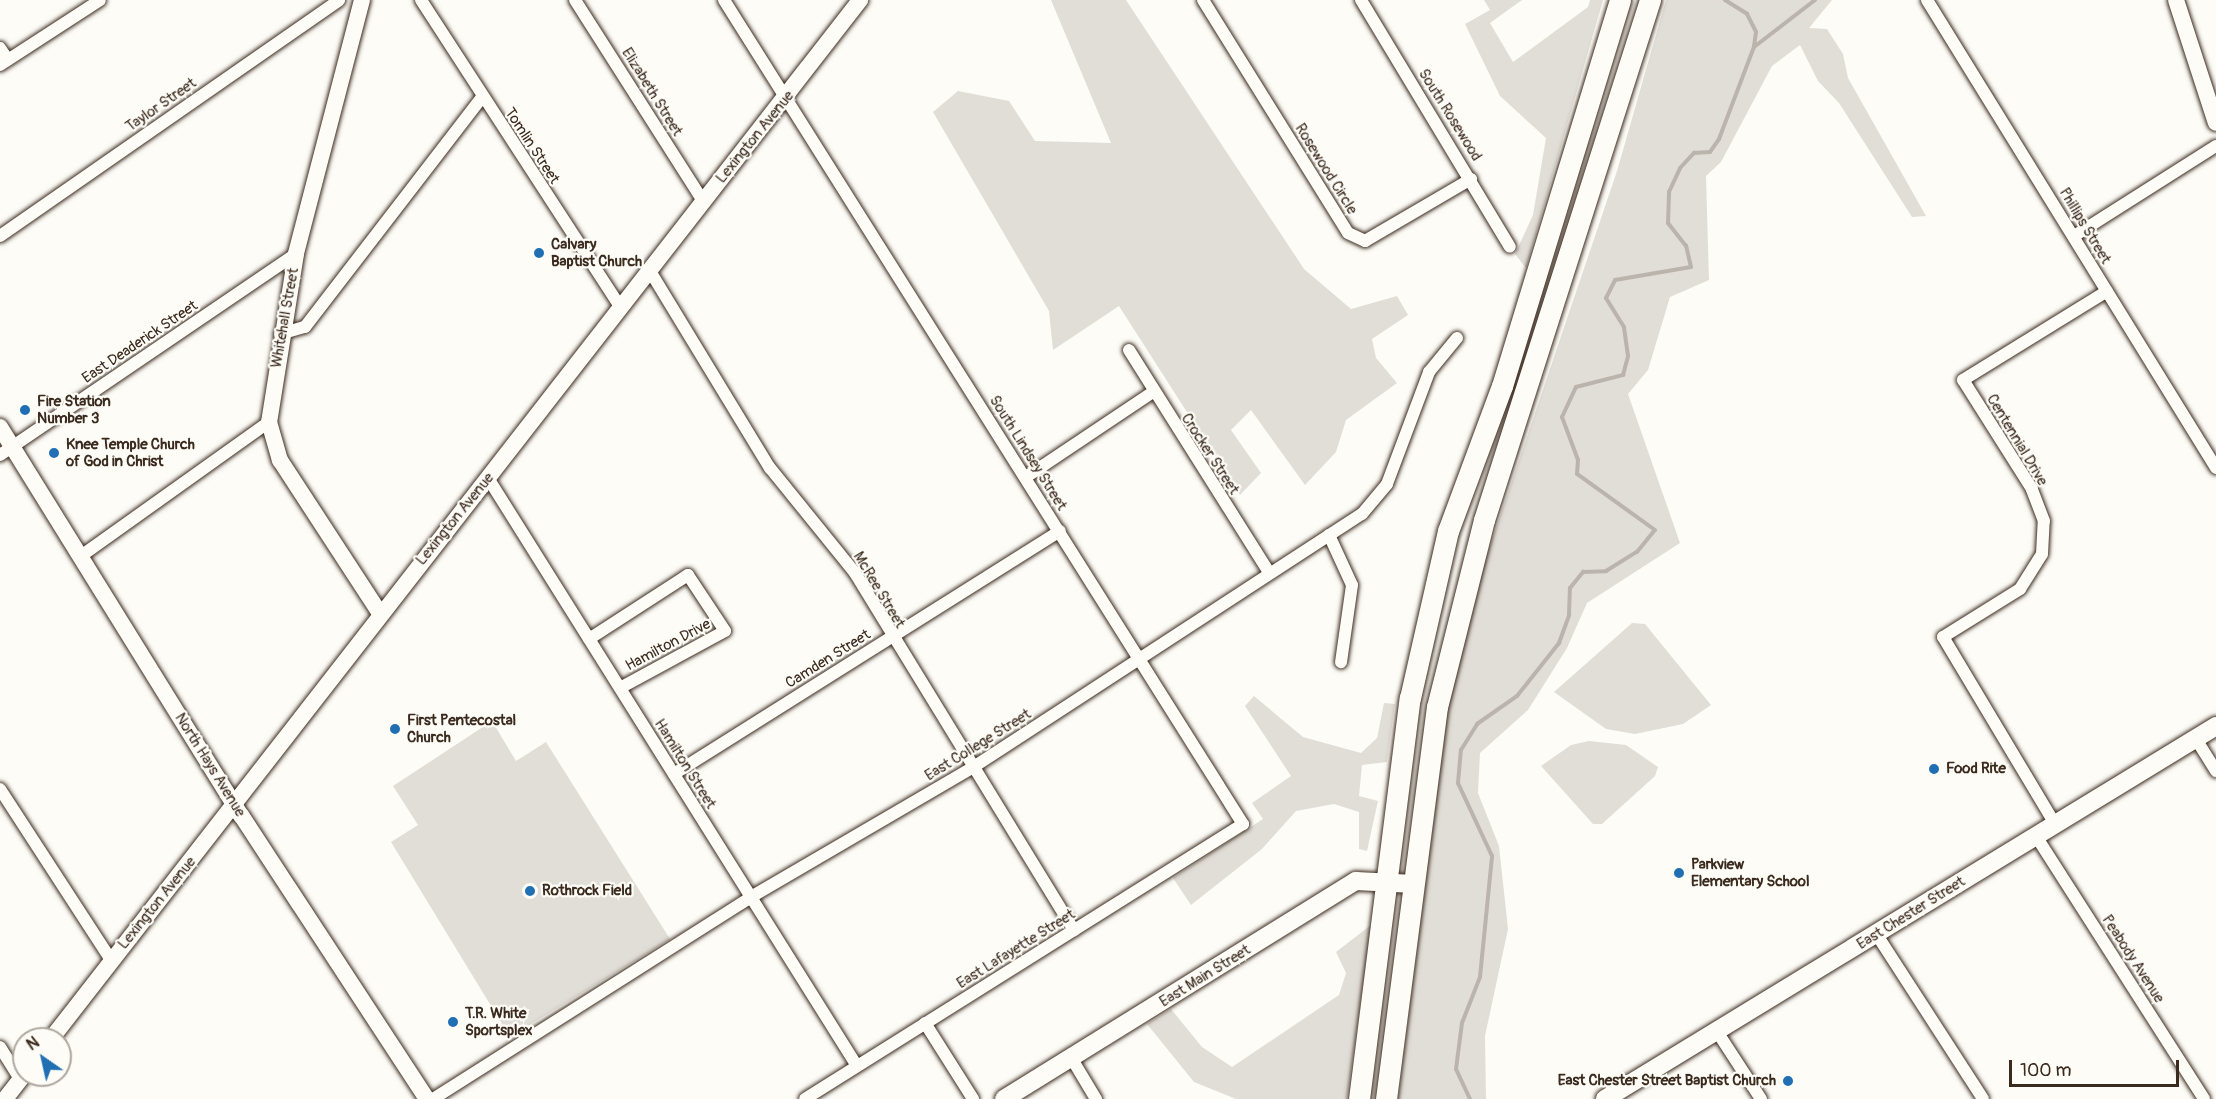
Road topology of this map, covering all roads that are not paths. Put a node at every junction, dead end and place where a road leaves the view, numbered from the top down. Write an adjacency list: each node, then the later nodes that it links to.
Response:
1 (100, 0): 15 (street)
2 (339, 0): 22 (street, Taylor Street)
3 (362, 0): 25 (street, Whitehall Street)
4 (421, 0): 16 (street, Tomlin Street)
5 (575, 0): 21 (street, Elizabeth Street)
6 (724, 0): 17 (street, South Lindsey Street)
7 (860, 0): 17 (street, Lexington Avenue)
8 (1203, 0): 20 (street, Rosewood Circle)
9 (1361, 0): 20 (street, South Rosewood)
10 (1620, 0): 59 (highway)
11 (1650, 0): 60 (highway)
12 (1927, 0): 23 (street, Phillips Street)
13 (2175, 0): 18 (street)
14 (0, 48): 15 (street)
15 (4, 62)
16 (482, 97): 28 (street, Tomlin Street); 29 (street)
17 (788, 97): 21 (street, Lexington Avenue); 37 (street, South Lindsey Street)
18 (2216, 123)
19 (2216, 146): 23 (street)
20 (1472, 179): 24 (street, South Rosewood)
21 (703, 201): 26 (street, Lexington Avenue)
22 (0, 236)
23 (2074, 236): 27 (street, Phillips Street)
24 (1510, 247)
25 (296, 254): 29 (street, Whitehall Street); 35 (street, East Deaderick Street)
26 (651, 271): 28 (street, Lexington Avenue); 44 (street, McRee Street)
27 (2107, 291): 36 (street, Phillips Street); 57 (street, Centennial Drive)
28 (620, 307): 38 (street, Lexington Avenue)
29 (280, 334): 33 (street, Whitehall Street)
30 (1457, 338): 40 (street, East College Street)
31 (1129, 350): 32 (street, Crocker Street)
32 (1153, 392): 37 (street); 42 (street, Crocker Street)
33 (269, 422): 41 (street); 43 (street, Whitehall Street)
34 (0, 427): 35 (street, North Hays Avenue)
35 (6, 450): 41 (street, North Hays Avenue)
36 (2216, 468)
37 (1026, 477): 39 (street, South Lindsey Street)
38 (488, 478): 43 (street, Lexington Avenue); 45 (street, Hamilton Street)
39 (1060, 531): 44 (street, Camden Street); 46 (street, South Lindsey Street)
40 (1329, 535): 42 (street, East College Street); 47 (street)
41 (81, 556): 55 (street, North Hays Avenue)
42 (1269, 572): 46 (street, East College Street)
43 (380, 612): 55 (street, Lexington Avenue)
44 (890, 638): 51 (street, McRee Street); 53 (street, Camden Street)
45 (589, 639): 48 (street, Hamilton Street); 48 (street, Hamilton Drive)
46 (1141, 660): 51 (street, East College Street); 56 (street, South Lindsey Street)
47 (1341, 662)
48 (620, 688): 53 (street, Hamilton Street)
49 (2216, 726): 50 (main road, East Chester Street)
50 (2196, 739): 52 (street); 57 (main road, East Chester Street)
51 (972, 768): 61 (street, East College Street); 62 (street, McRee Street)
52 (2216, 771)
53 (674, 774): 61 (street, Hamilton Street)
54 (0, 789): 64 (street)
55 (234, 804): 64 (street, Lexington Avenue); 74 (street, North Hays Avenue)
56 (1243, 824): 62 (street, East Lafayette Street)
57 (2055, 824): 58 (main road, East Chester Street)
58 (2036, 836): 63 (main road, East Chester Street); 85 (street, Peabody Avenue)
59 (1387, 883): 60 (main road, East Main Street); 69 (main road, East Main Street); 80 (highway)
60 (1414, 884): 81 (highway)
61 (751, 897): 71 (street, Hamilton Street); 75 (street, East College Street)
62 (1074, 930): 65 (street, East Lafayette Street)
63 (1877, 935): 67 (main road, East Chester Street); 84 (street)
64 (111, 960): 66 (street, Lexington Avenue)
65 (925, 1023): 71 (street, East Lafayette Street); 77 (street)
66 (60, 1027)
67 (1719, 1033): 82 (main road, East Chester Street); 83 (street)
68 (0, 1047): 70 (street)
69 (1072, 1059): 78 (main road, East Main Street); 79 (street)
70 (12, 1063)
71 (857, 1066): 76 (street, East Lafayette Street)
72 (15, 1087): 73 (street)
73 (5, 1099)
74 (427, 1099)
75 (433, 1099)
76 (805, 1099)
77 (973, 1099)
78 (1004, 1099)
79 (1096, 1099)
80 (1359, 1099)
81 (1386, 1099)
82 (1605, 1099)
83 (1761, 1099)
84 (1983, 1099)
85 (2204, 1099)

